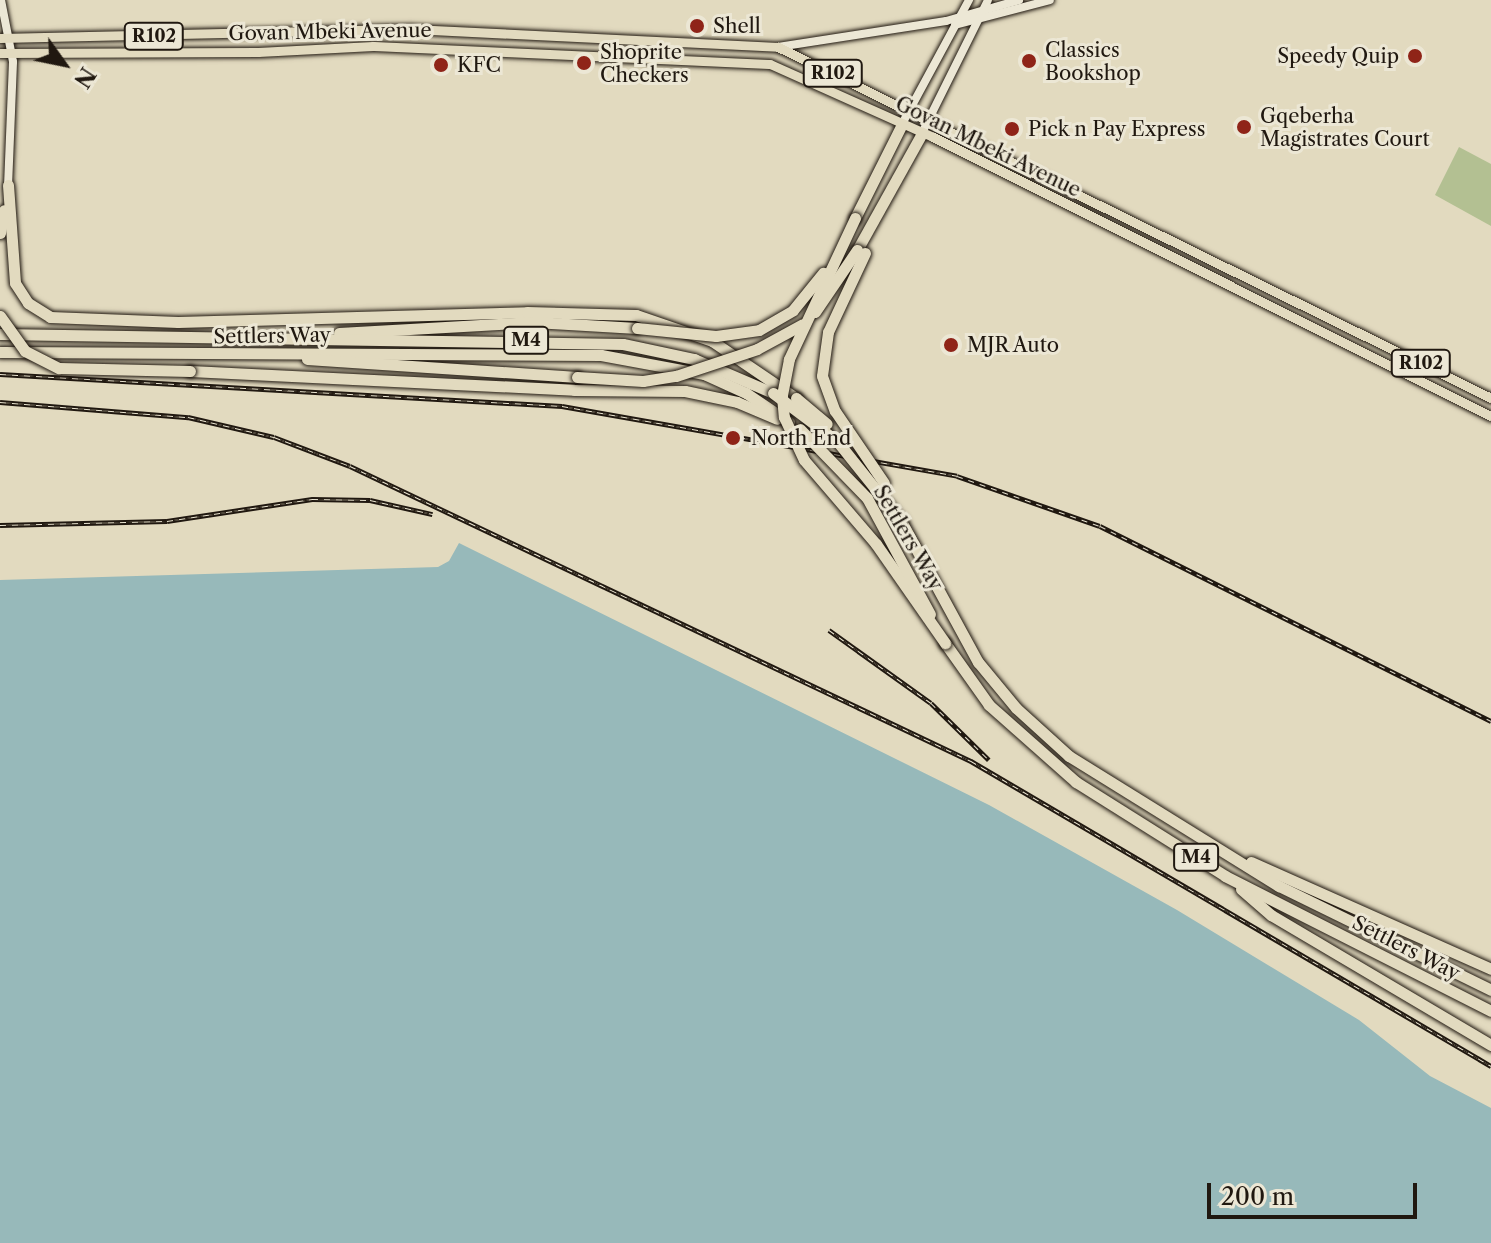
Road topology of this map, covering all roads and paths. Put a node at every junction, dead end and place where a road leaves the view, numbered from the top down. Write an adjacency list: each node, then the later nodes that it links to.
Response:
1 (1, 0): 10 (main road)
2 (969, 0): 6 (main road)
3 (1050, 0): 7 (main road)
4 (1015, 1): 5 (main road)
5 (986, 4): 6 (main road); 7 (main road)
6 (963, 15): 8 (main road); 9 (main road)
7 (980, 20): 9 (main road); 15 (main road)
8 (946, 21): 9 (main road); 11 (main road)
9 (958, 26): 14 (main road)
10 (5, 37): 11 (main road, Govan Mbeki Avenue / R102); 12 (main road)
11 (778, 47): 14 (main road, Govan Mbeki Avenue / R102)
12 (12, 51): 13 (main road, Govan Mbeki Avenue / R102); 16 (main road, Govan Mbeki Avenue / R102); 18 (main road)
13 (0, 53)
14 (910, 110): 15 (main road, Govan Mbeki Avenue / R102); 16 (main road)
15 (929, 119): 17 (main road); 28 (main road, Govan Mbeki Avenue / R102)
16 (902, 124): 17 (main road, Govan Mbeki Avenue / R102); 19 (highway)
17 (922, 133): 22 (highway); 30 (main road, Govan Mbeki Avenue / R102)
18 (8, 185): 20 (highway)
19 (855, 218): 25 (highway, bridge); 33 (highway, bridge)
20 (6, 219): 21 (highway); 31 (highway, bridge)
21 (0, 233)
22 (861, 252): 27 (highway, bridge); 31 (highway, bridge)
23 (0, 316): 29 (highway, bridge)
24 (0, 334): 25 (highway, Settlers Way / M4)
25 (270, 339): 32 (highway, Settlers Way / M4, bridge)
26 (0, 352): 27 (highway, Settlers Way / M4)
27 (272, 357): 29 (highway, Settlers Way / M4)
28 (1491, 398)
29 (764, 409): 33 (highway, Settlers Way / M4, bridge)
30 (1491, 416)
31 (884, 483): 32 (highway, bridge)
32 (901, 521): 34 (highway, Settlers Way / M4)
33 (945, 643): 35 (highway, Settlers Way / M4)
34 (1214, 847): 36 (highway); 37 (highway, Settlers Way / M4)
35 (1225, 876): 38 (highway, Settlers Way / M4); 39 (highway)
36 (1491, 969)
37 (1491, 990)
38 (1491, 1011)
39 (1491, 1045)

